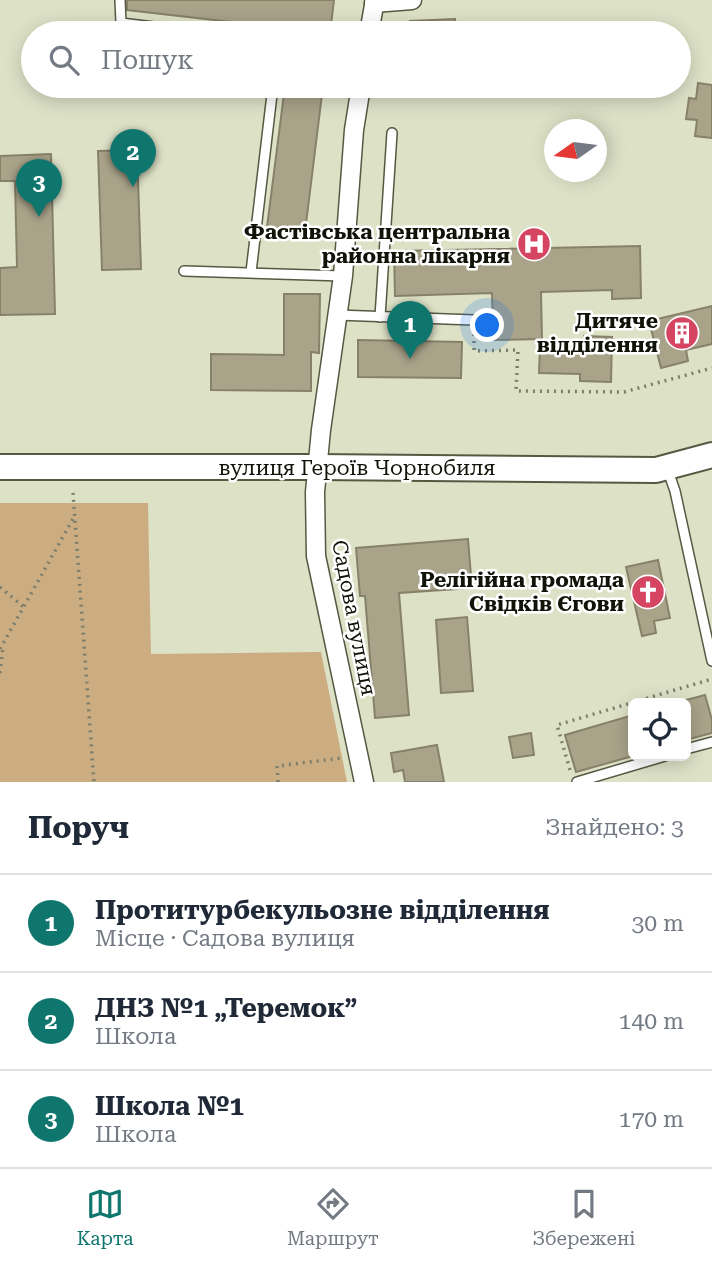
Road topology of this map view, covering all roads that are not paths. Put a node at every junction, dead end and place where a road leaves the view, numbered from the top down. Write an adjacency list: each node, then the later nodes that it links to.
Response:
1 (120, 0): 4 (lane)
2 (412, 0): 3 (street)
3 (374, 2): 5 (street)
4 (121, 21)
5 (371, 21)
6 (272, 98): 10 (lane)
7 (359, 98): 11 (street, Садова вулиця)
8 (392, 133): 13 (lane)
9 (184, 271): 10 (lane)
10 (251, 272): 11 (lane)
11 (343, 276): 12 (street, Садова вулиця)
12 (337, 315): 13 (lane); 17 (street, Садова вулиця)
13 (380, 317): 14 (lane)
14 (474, 320)
15 (712, 455): 18 (main road, вулиця Героїв Чорнобиля)
16 (0, 467): 17 (main road, вулиця Героїв Чорнобиля)
17 (317, 467): 18 (main road, вулиця Героїв Чорнобиля); 23 (street, Садова вулиця)
18 (666, 467): 19 (lane)
19 (712, 661)
20 (712, 741): 21 (lane)
21 (691, 747)
22 (648, 761): 24 (lane)
23 (364, 782)
24 (577, 782)

